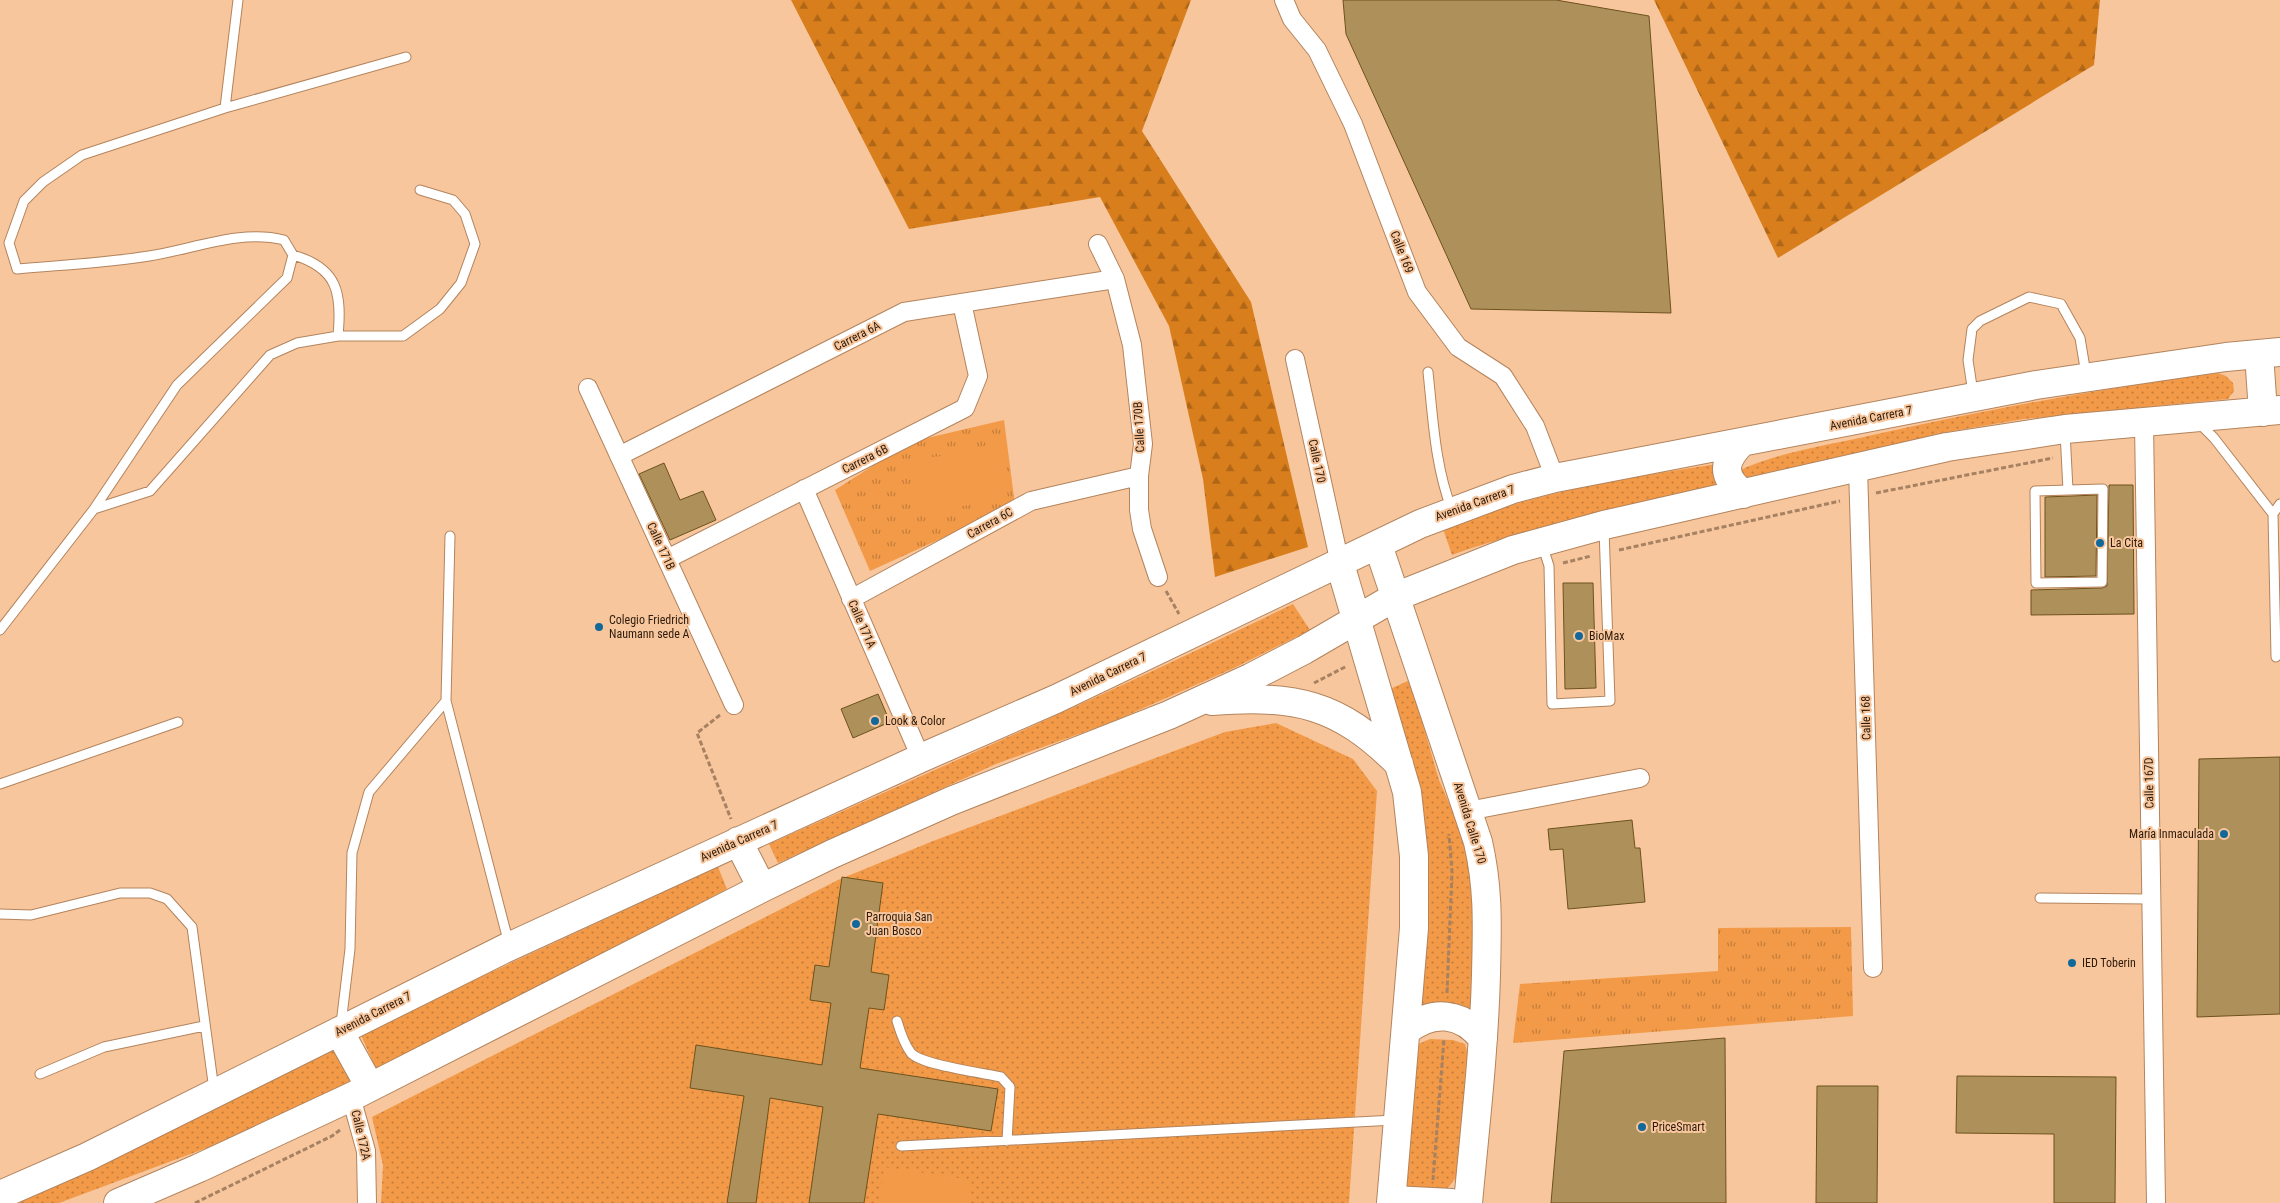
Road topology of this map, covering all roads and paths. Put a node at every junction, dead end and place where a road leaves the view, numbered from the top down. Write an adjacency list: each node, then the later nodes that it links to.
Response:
1 (238, 0): 4 (lane)
2 (1284, 0): 25 (street, Calle 169)
3 (406, 57): 4 (lane)
4 (225, 108): 7 (lane)
5 (420, 190): 10 (lane)
6 (1098, 244): 8 (street, Calle 170B)
7 (293, 255): 10 (lane); 30 (lane)
8 (1115, 278): 9 (street, Carrera 6A); 24 (street, Calle 170B)
9 (962, 303): 22 (street, Carrera 6A); 26 (street, Carrera 6B)
10 (338, 336): 30 (lane)
11 (2270, 352): 14 (main road, Avenida Carrera 7); 17 (main road)
12 (1295, 358): 38 (street, Calle 170)
13 (1428, 372): 31 (lane)
14 (2086, 377): 16 (main road, Avenida Carrera 7); 16 (lane)
15 (588, 388): 22 (street, Calle 171B)
16 (1974, 396): 21 (main road, Avenida Carrera 7)
17 (2272, 411): 18 (main road)
18 (2193, 418): 19 (main road); 32 (lane)
19 (2144, 422): 20 (main road); 60 (street, Calle 167D)
20 (2065, 429): 23 (main road); 27 (lane)
21 (1741, 443): 25 (main road, Avenida Carrera 7); 28 (main road)
22 (619, 456): 37 (street, Calle 171B)
23 (1858, 468): 28 (main road); 63 (street, Calle 168)
24 (1139, 476): 39 (street, Calle 170B); 41 (street, Carrera 6C)
25 (1555, 478): 31 (main road, Avenida Carrera 7)
26 (804, 489): 37 (street, Carrera 6B); 41 (street, Calle 171A)
27 (2068, 490): 27 (lane)
28 (1743, 494): 33 (main road)
29 (2280, 504): 32 (lane)
30 (94, 509): 43 (lane)
31 (1452, 511): 36 (main road, Avenida Carrera 7)
32 (2273, 514): 45 (lane)
33 (1604, 525): 35 (main road); 35 (lane)
34 (450, 536): 48 (lane)
35 (1542, 542): 40 (main road)
36 (1378, 545): 38 (main road, Avenida Carrera 7); 40 (main road, Avenida Calle 170)
37 (667, 559): 50 (street, Calle 171B)
38 (1340, 564): 42 (main road); 44 (main road, Avenida Carrera 7)
39 (1158, 576): 44 (path)
40 (1395, 597): 42 (main road); 56 (main road, Avenida Calle 170)
41 (851, 599): 52 (street, Calle 171A)
42 (1356, 618): 49 (main road); 53 (main road)
43 (0, 630)
44 (1189, 635): 52 (main road, Avenida Carrera 7)
45 (2276, 657)
46 (1347, 666): 47 (path)
47 (1308, 686)
48 (446, 702): 62 (lane); 67 (lane)
49 (1195, 703): 53 (main road); 58 (main road)
50 (734, 705): 57 (path)
51 (178, 722): 55 (lane)
52 (921, 758): 57 (main road, Avenida Carrera 7)
53 (1401, 767): 66 (main road)
54 (1640, 778): 56 (street)
55 (0, 784)
56 (1468, 811): 68 (main road, Avenida Calle 170)
57 (736, 833): 58 (main road); 62 (main road, Avenida Carrera 7)
58 (762, 888): 71 (main road)
59 (2040, 898): 60 (lane)
60 (2151, 899): 82 (street, Calle 167D)
61 (0, 914): 65 (lane)
62 (510, 947): 67 (main road, Avenida Carrera 7)
63 (1873, 968)
64 (897, 1021): 73 (lane)
65 (204, 1026): 69 (lane); 70 (lane)
66 (1406, 1030): 68 (main road); 72 (main road)
67 (340, 1031): 70 (main road, Avenida Carrera 7); 71 (main road)
68 (1483, 1039): 81 (main road, Avenida Calle 170)
69 (40, 1074)
70 (215, 1093): 75 (main road, Avenida Carrera 7)
71 (360, 1100): 77 (main road); 78 (path); 79 (street, Calle 172A)
72 (1397, 1120): 73 (lane); 76 (main road)
73 (1007, 1141): 74 (lane)
74 (901, 1146)
75 (0, 1195)
76 (1391, 1202): 80 (main road)
77 (118, 1203)
78 (195, 1203)
79 (367, 1203)
80 (1452, 1203)
81 (1468, 1203)
82 (2156, 1203)

